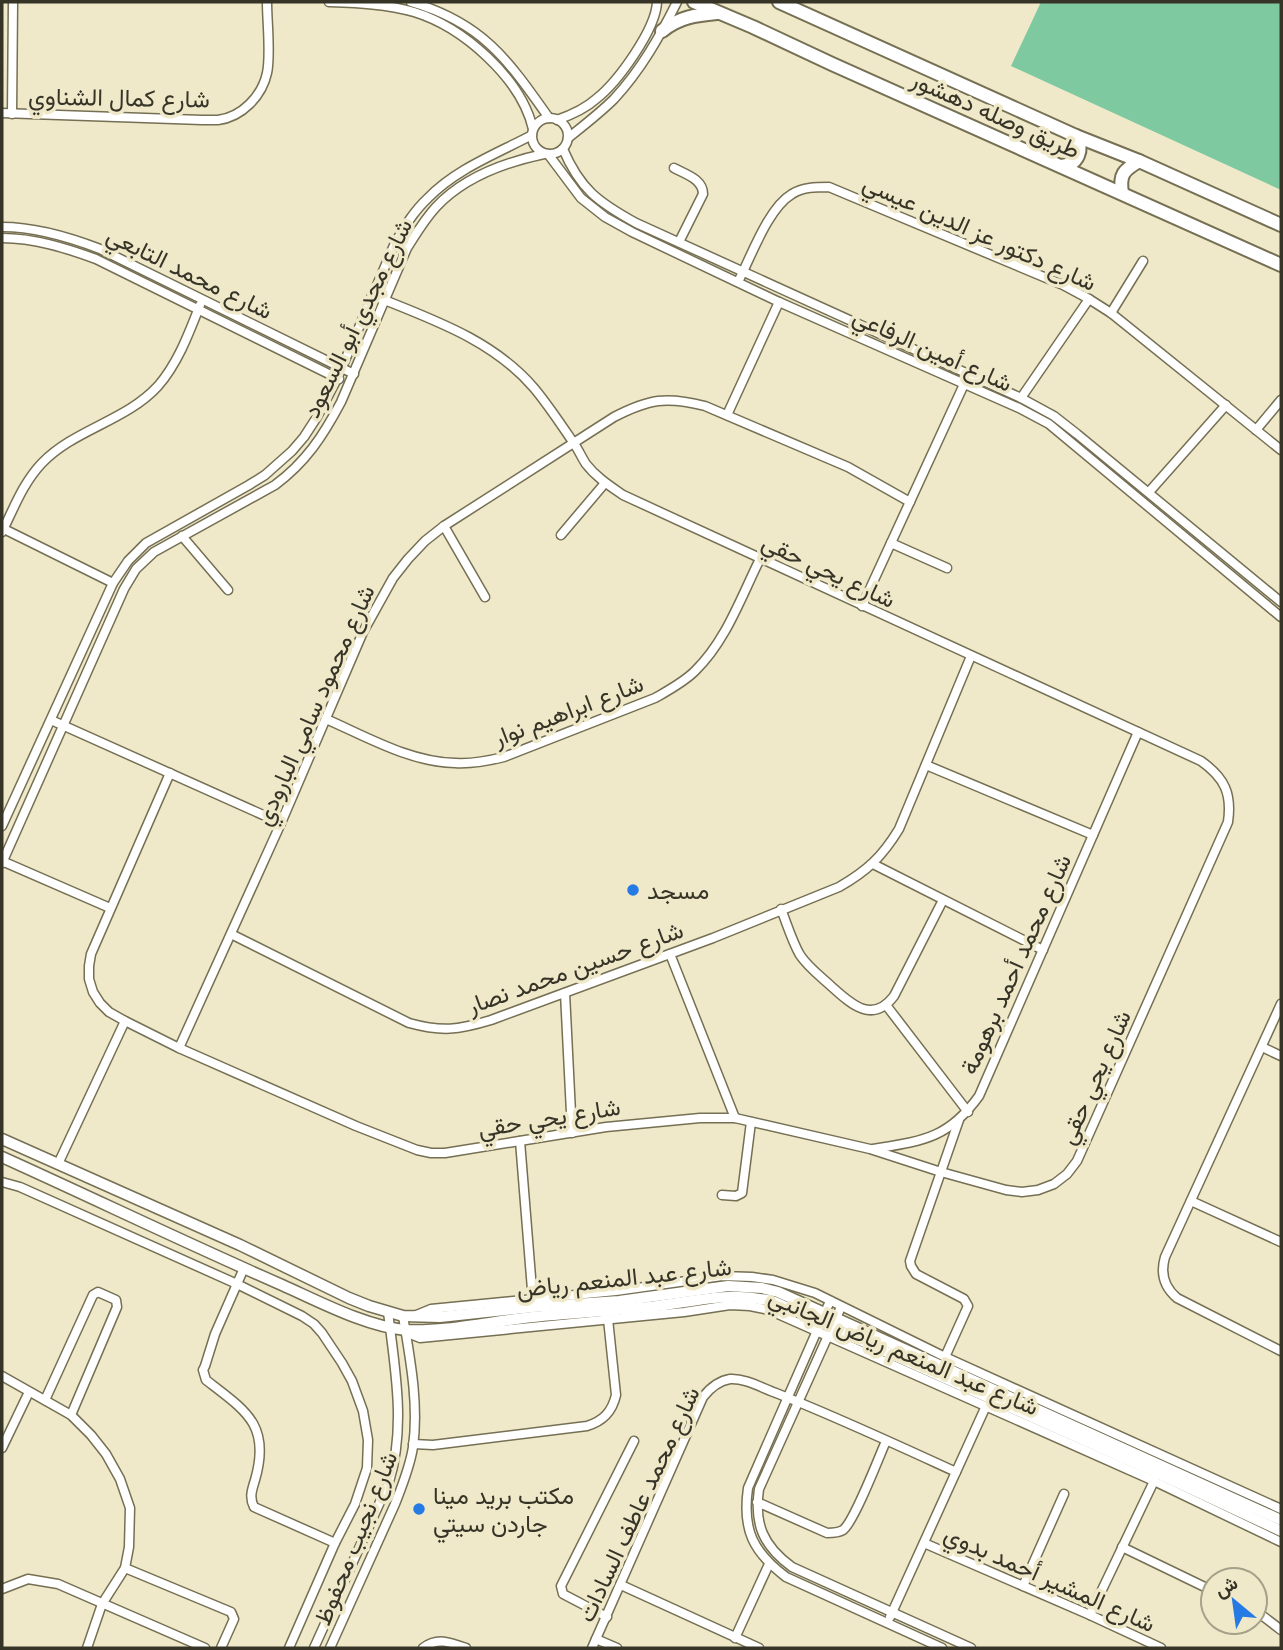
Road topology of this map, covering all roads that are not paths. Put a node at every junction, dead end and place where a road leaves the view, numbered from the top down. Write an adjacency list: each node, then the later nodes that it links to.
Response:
1 (13, 2): 15 (street)
2 (267, 2): 15 (street, شارع كمال الشناوي)
3 (329, 2): 18 (street)
4 (411, 2): 16 (street)
5 (657, 2): 11 (street)
6 (677, 2): 10 (street)
7 (694, 2): 9 (main road, طريق وصله دهشور)
8 (779, 2): 19 (main road, طريق وصله دهشور)
9 (720, 12): 10 (main road); 26 (main road, طريق وصله دهشور)
10 (662, 31): 12 (street)
11 (643, 41): 12 (street); 13 (street)
12 (653, 47): 17 (street)
13 (577, 112): 16 (street); 17 (street)
14 (2, 113): 15 (street, شارع كمال الشناوي)
15 (12, 114)
16 (553, 119): 18 (street); 20 (street)
17 (585, 124): 20 (street)
18 (532, 132): 21 (street, شارع مجدي أبو السعود); 23 (street)
19 (1076, 136): 25 (main road, طريق وصله دهشور); 26 (main road)
20 (568, 138): 22 (street)
21 (514, 144): 24 (street); 37 (street, شارع مجدي أبو السعود)
22 (563, 149): 23 (street); 32 (street, شارع أمين الرفاعي)
23 (546, 154): 24 (street, شارع مجدي أبو السعود); 36 (street, شارع أمين الرفاعي)
24 (523, 158): 40 (street, شارع مجدي أبو السعود)
25 (1139, 160): 28 (main road); 29 (main road, طريق وصله دهشور)
26 (1061, 166): 28 (main road, طريق وصله دهشور)
27 (674, 168): 32 (street)
28 (1122, 193): 34 (main road, طريق وصله دهشور)
29 (1281, 225)
30 (2, 227): 38 (street, شارع محمد التابعي)
31 (2, 238): 42 (street, شارع محمد التابعي)
32 (679, 242): 35 (street, شارع أمين الرفاعي)
33 (1143, 261): 43 (street)
34 (1281, 265)
35 (744, 271): 36 (street, شارع دكتور عز الدين عيسي); 39 (street, شارع دكتور عز الدين عيسي); 46 (street, شارع أمين الرفاعي)
36 (738, 282): 41 (street, شارع أمين الرفاعي)
37 (372, 295): 40 (street, شارع يحي حقي); 44 (street, شارع مجدي أبو السعود)
38 (203, 299): 42 (street); 44 (street, شارع محمد التابعي)
39 (1089, 299): 43 (street, شارع دكتور عز الدين عيسي); 50 (street)
40 (385, 300): 45 (street, شارع مجدي أبو السعود); 56 (street, شارع يحي حقي)
41 (779, 302): 49 (street, شارع أمين الرفاعي); 53 (street)
42 (198, 309): 47 (street, شارع محمد التابعي); 62 (street)
43 (1111, 313): 52 (street, شارع دكتور عز الدين عيسي)
44 (341, 368): 45 (street, شارع محمد التابعي); 47 (street, شارع مجدي أبو السعود)
45 (354, 374): 48 (street, شارع مجدي أبو السعود)
46 (969, 374): 49 (street); 50 (street, شارع أمين الرفاعي)
47 (337, 379): 48 (street, شارع محمد التابعي); 70 (street, شارع مجدي أبو السعود)
48 (349, 384): 64 (street, شارع مجدي أبو السعود)
49 (965, 384): 54 (street, شارع أمين الرفاعي); 60 (street)
50 (1021, 398): 54 (street, شارع أمين الرفاعي)
51 (1281, 400): 55 (street)
52 (1226, 405): 55 (street, شارع دكتور عز الدين عيسي); 59 (street)
53 (727, 415): 56 (street, شارع محمود سامي البارودي); 60 (street, شارع محمود سامي البارودي)
54 (1051, 420): 59 (street, شارع أمين الرفاعي); 67 (street, شارع أمين الرفاعي)
55 (1256, 430): 57 (street, شارع دكتور عز الدين عيسي)
56 (574, 443): 58 (street, شارع يحي حقي); 61 (street, شارع محمود سامي البارودي)
57 (1281, 450)
58 (606, 483): 63 (street); 68 (street, شارع يحي حقي)
59 (1149, 492): 66 (street, شارع أمين الرفاعي)
60 (910, 502): 65 (street)
61 (444, 526): 72 (street); 77 (street, شارع محمود سامي البارودي)
62 (3, 531): 70 (street)
63 (561, 535)
64 (182, 536): 71 (street); 79 (street, شارع مجدي أبو السعود)
65 (891, 543): 69 (street); 74 (street)
66 (1210, 544): 67 (street); 73 (street, شارع أمين الرفاعي)
67 (1203, 552): 75 (street, شارع أمين الرفاعي)
68 (760, 559): 74 (street, شارع يحي حقي); 77 (street, شارع ابراهيم نوار)
69 (947, 568)
70 (113, 583): 78 (street, شارع مجدي أبو السعود)
71 (228, 590)
72 (485, 597)
73 (1281, 602)
74 (862, 606): 76 (street, شارع يحي حقي)
75 (1281, 617)
76 (971, 656): 80 (street, شارع يحي حقي); 81 (street, شارع حسين محمد نصار)
77 (326, 719): 85 (street, شارع محمود سامي البارودي)
78 (51, 720): 79 (street); 83 (street, شارع مجدي أبو السعود)
79 (63, 726): 82 (street); 84 (street, شارع مجدي أبو السعود)
80 (1138, 732): 88 (street, شارع محمد أحمد برهومة); 114 (street, شارع يحي حقي)
81 (926, 765): 88 (street); 90 (street, شارع حسين محمد نصار)
82 (170, 773): 85 (street); 92 (street, شارع يحي حقي)
83 (5, 812): 84 (street); 86 (street, شارع مجدي أبو السعود)
84 (20, 817): 87 (street, شارع مجدي أبو السعود)
85 (281, 823): 94 (street, شارع محمود سامي البارودي)
86 (2, 824): 87 (street)
87 (16, 828): 89 (street, شارع مجدي أبو السعود)
88 (1093, 835): 95 (street, شارع محمد أحمد برهومة)
89 (2, 862): 92 (street)
90 (873, 864): 91 (street); 93 (street, شارع حسين محمد نصار)
91 (943, 900): 95 (street); 99 (street)
92 (110, 908): 100 (street, شارع يحي حقي)
93 (781, 909): 96 (street, شارع حسين محمد نصار); 99 (street)
94 (231, 934): 97 (street, شارع حسين محمد نصار); 102 (street, شارع محمود سامي البارودي)
95 (1043, 950): 104 (street, شارع محمد أحمد برهومة)
96 (670, 954): 97 (street, شارع حسين محمد نصار); 105 (street)
97 (565, 993): 108 (street)
98 (1281, 1004): 101 (street)
99 (886, 1005): 104 (street)
100 (125, 1021): 102 (street, شارع يحي حقي); 113 (street)
101 (1262, 1047): 103 (street); 120 (street)
102 (179, 1048): 110 (street, شارع يحي حقي)
103 (1281, 1056)
104 (968, 1112): 106 (street, شارع محمد أحمد برهومة)
105 (735, 1118): 107 (street, شارع يحي حقي); 108 (street, شارع يحي حقي)
106 (959, 1121): 111 (street, شارع محمد أحمد برهومة); 114 (street)
107 (751, 1122): 111 (street, شارع يحي حقي); 117 (street)
108 (572, 1133): 110 (street, شارع يحي حقي)
109 (2, 1139): 113 (street, شارع عبد المنعم رياض)
110 (520, 1141): 128 (street)
111 (870, 1149): 114 (street, شارع يحي حقي)
112 (2, 1157): 118 (street, شارع عبد المنعم رياض)
113 (58, 1164): 116 (street, شارع عبد المنعم رياض)
114 (941, 1172): 140 (street)
115 (2, 1182): 125 (street)
116 (100, 1182): 118 (street); 119 (street, شارع عبد المنعم رياض)
117 (722, 1195)
118 (92, 1197): 121 (street, شارع عبد المنعم رياض)
119 (133, 1197): 121 (street); 130 (street, شارع عبد المنعم رياض)
120 (1191, 1201): 123 (street); 139 (street)
121 (122, 1213): 124 (street, شارع عبد المنعم رياض)
122 (1281, 1230): 123 (street)
123 (1279, 1241)
124 (244, 1268): 125 (street); 134 (street, شارع عبد المنعم رياض)
125 (237, 1284): 160 (street); 160 (street)
126 (772, 1286): 127 (street, شارع عبد المنعم رياض الجانبي); 128 (street, شارع عبد المنعم رياض); 133 (street, شارع عبد المنعم رياض)
127 (830, 1301): 129 (street, شارع عبد المنعم رياض الجانبي); 133 (street)
128 (533, 1303): 131 (street, شارع عبد المنعم رياض)
129 (841, 1307): 135 (street); 137 (street, شارع عبد المنعم رياض الجانبي)
130 (388, 1312): 131 (street, شارع عبد المنعم رياض); 134 (street, شارع نجيب محفوظ)
131 (408, 1316): 136 (street, شارع نجيب محفوظ)
132 (608, 1319): 133 (street, شارع عبد المنعم رياض الجانبي); 136 (street, شارع عبد المنعم رياض الجانبي); 150 (street)
133 (820, 1323): 135 (street, شارع عبد المنعم رياض); 136 (street, شارع عبد المنعم رياض); 143 (street)
134 (390, 1327): 136 (street, شارع عبد المنعم رياض); 180 (street, شارع نجيب محفوظ)
135 (831, 1328): 138 (street, شارع عبد المنعم رياض); 145 (street); 146 (street, شارع عبد المنعم رياض الجانبي); 152 (street, شارع عبد المنعم رياض)
136 (406, 1330): 150 (street, شارع نجيب محفوظ)
137 (898, 1335): 138 (street); 140 (street, شارع عبد المنعم رياض الجانبي)
138 (893, 1345): 152 (street, شارع عبد المنعم رياض)
139 (1281, 1351)
140 (946, 1357): 152 (street, شارع عبد المنعم رياض الجانبي)
141 (2, 1376): 142 (street)
142 (29, 1392): 144 (street); 151 (street)
143 (787, 1398): 145 (street, شارع محمد عاطف السادات); 163 (street); 166 (street, شارع محمد عاطف السادات)
144 (45, 1400): 147 (street); 147 (street)
145 (798, 1402): 149 (street, شارع محمد عاطف السادات); 155 (street)
146 (986, 1406): 152 (street, شارع عبد المنعم رياض الجانبي); 153 (street)
147 (71, 1415): 164 (street)
148 (634, 1441): 172 (street)
149 (886, 1441): 153 (street, شارع محمد عاطف السادات); 155 (street)
150 (413, 1444): 181 (street, شارع نجيب محفوظ)
151 (2, 1448)
152 (1160, 1469): 156 (street, شارع عبد المنعم رياض الجانبي); 157 (street, شارع عبد المنعم رياض); 158 (street, شارع عبد المنعم رياض); 159 (street, شارع عبد المنعم رياض الجانبي); 162 (street)
153 (956, 1472): 161 (street)
154 (1064, 1494): 167 (street)
155 (757, 1502): 170 (street)
156 (1281, 1509)
157 (1281, 1520)
158 (1281, 1531)
159 (1281, 1542)
160 (335, 1543): 179 (street)
161 (924, 1543): 167 (street, شارع المشير أحمد بدوي); 170 (street)
162 (1122, 1548): 165 (street); 171 (street)
163 (769, 1564): 173 (street); 174 (street)
164 (124, 1568): 169 (street); 178 (street)
165 (1199, 1584)
166 (621, 1585): 172 (street, شارع محمد عاطف السادات); 174 (street)
167 (1023, 1586): 171 (street, شارع المشير أحمد بدوي)
168 (2, 1589): 169 (street)
169 (102, 1604): 176 (street); 177 (street)
170 (892, 1613): 173 (street); 188 (street)
171 (1090, 1615): 189 (street, شارع المشير أحمد بدوي)
172 (607, 1617): 175 (street, شارع محمد عاطف السادات)
173 (888, 1623): 187 (street)
174 (735, 1638): 186 (street)
175 (596, 1639): 184 (street, شارع محمد عاطف السادات); 185 (street)
176 (87, 1648)
177 (205, 1648)
178 (221, 1648)
179 (289, 1648)
180 (314, 1648)
181 (330, 1648)
182 (423, 1648): 183 (street)
183 (466, 1648)
184 (592, 1648)
185 (617, 1648)
186 (759, 1648)
187 (942, 1648)
188 (971, 1648)
189 (1161, 1648)

